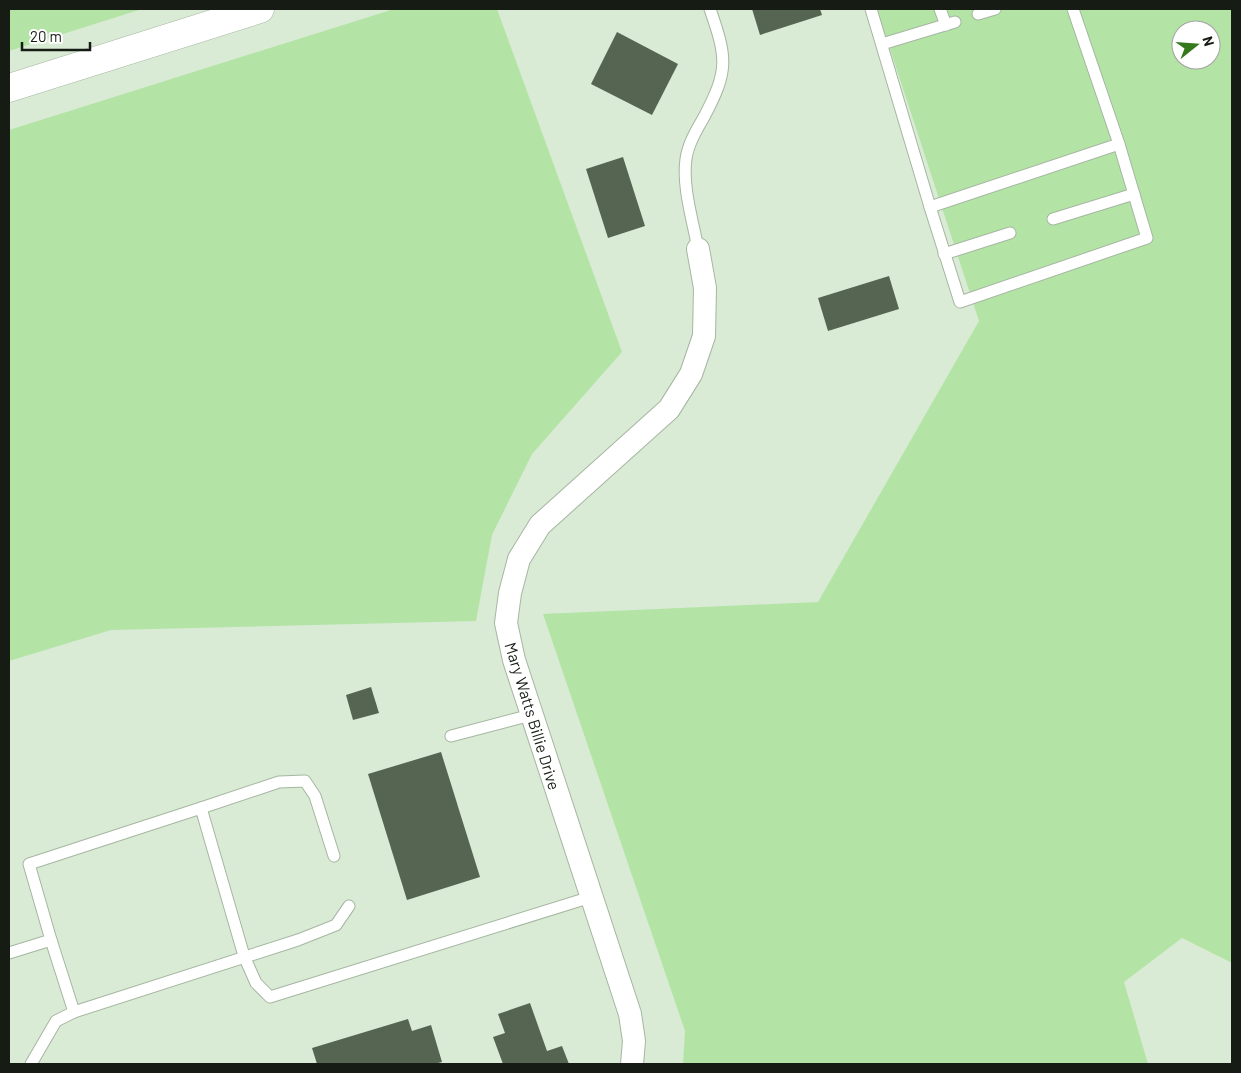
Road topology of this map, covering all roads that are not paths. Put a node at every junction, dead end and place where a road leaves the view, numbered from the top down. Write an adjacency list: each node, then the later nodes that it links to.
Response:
1 (260, 9): 7 (main road)
2 (710, 9): 13 (lane)
3 (871, 9): 6 (lane)
4 (940, 9): 6 (lane)
5 (1073, 9): 8 (lane)
6 (882, 44): 10 (lane)
7 (9, 88)
8 (1119, 144): 9 (lane); 10 (lane)
9 (1134, 194): 11 (lane); 14 (lane)
10 (930, 207): 14 (lane)
11 (1053, 219)
12 (1010, 233): 14 (lane)
13 (698, 249): 15 (street, Mary Watts Billie Drive)
14 (944, 254)
15 (532, 715): 16 (lane); 19 (street, Mary Watts Billie Drive)
16 (451, 736)
17 (201, 808): 18 (lane); 21 (lane); 23 (lane)
18 (334, 856)
19 (591, 898): 23 (lane); 26 (street, Mary Watts Billie Drive)
20 (349, 906): 23 (lane)
21 (51, 940): 22 (lane); 24 (lane)
22 (9, 954)
23 (244, 956): 24 (lane)
24 (74, 1012): 25 (lane)
25 (31, 1064)
26 (632, 1064)

